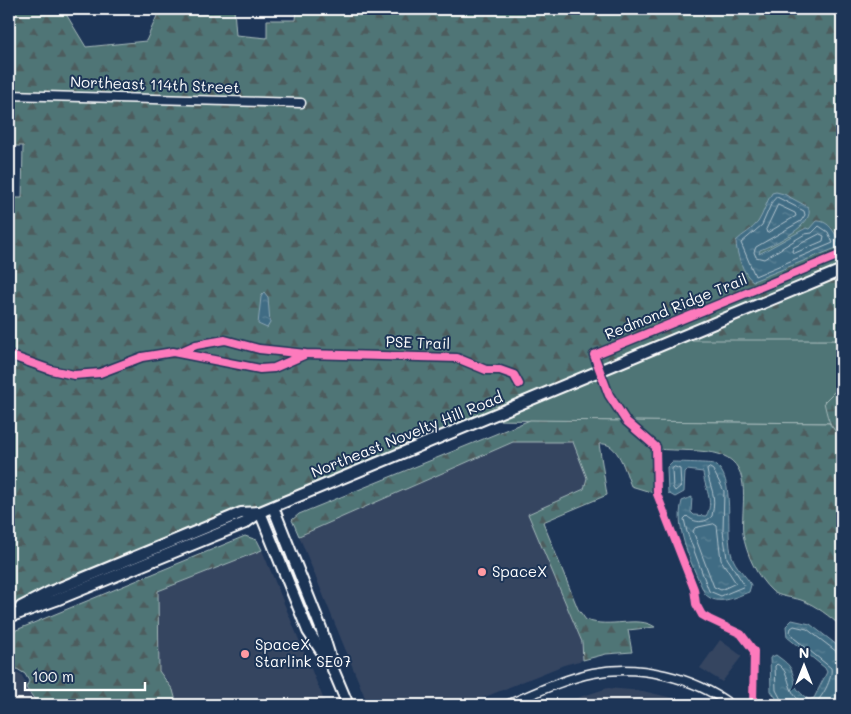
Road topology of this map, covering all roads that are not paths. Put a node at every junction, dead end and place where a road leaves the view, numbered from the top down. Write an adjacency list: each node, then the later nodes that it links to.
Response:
1 (9, 95): 2 (street, Northeast 114th Street)
2 (301, 103)
3 (842, 270): 4 (main road, Northeast Novelty Hill Road)
4 (273, 507): 5 (main road, Northeast Novelty Hill Road); 7 (main road)
5 (260, 512): 6 (main road, Northeast Novelty Hill Road); 7 (main road)
6 (9, 615)
7 (332, 667): 8 (main road)
8 (348, 705)
9 (507, 705): 10 (street)
10 (731, 705)

